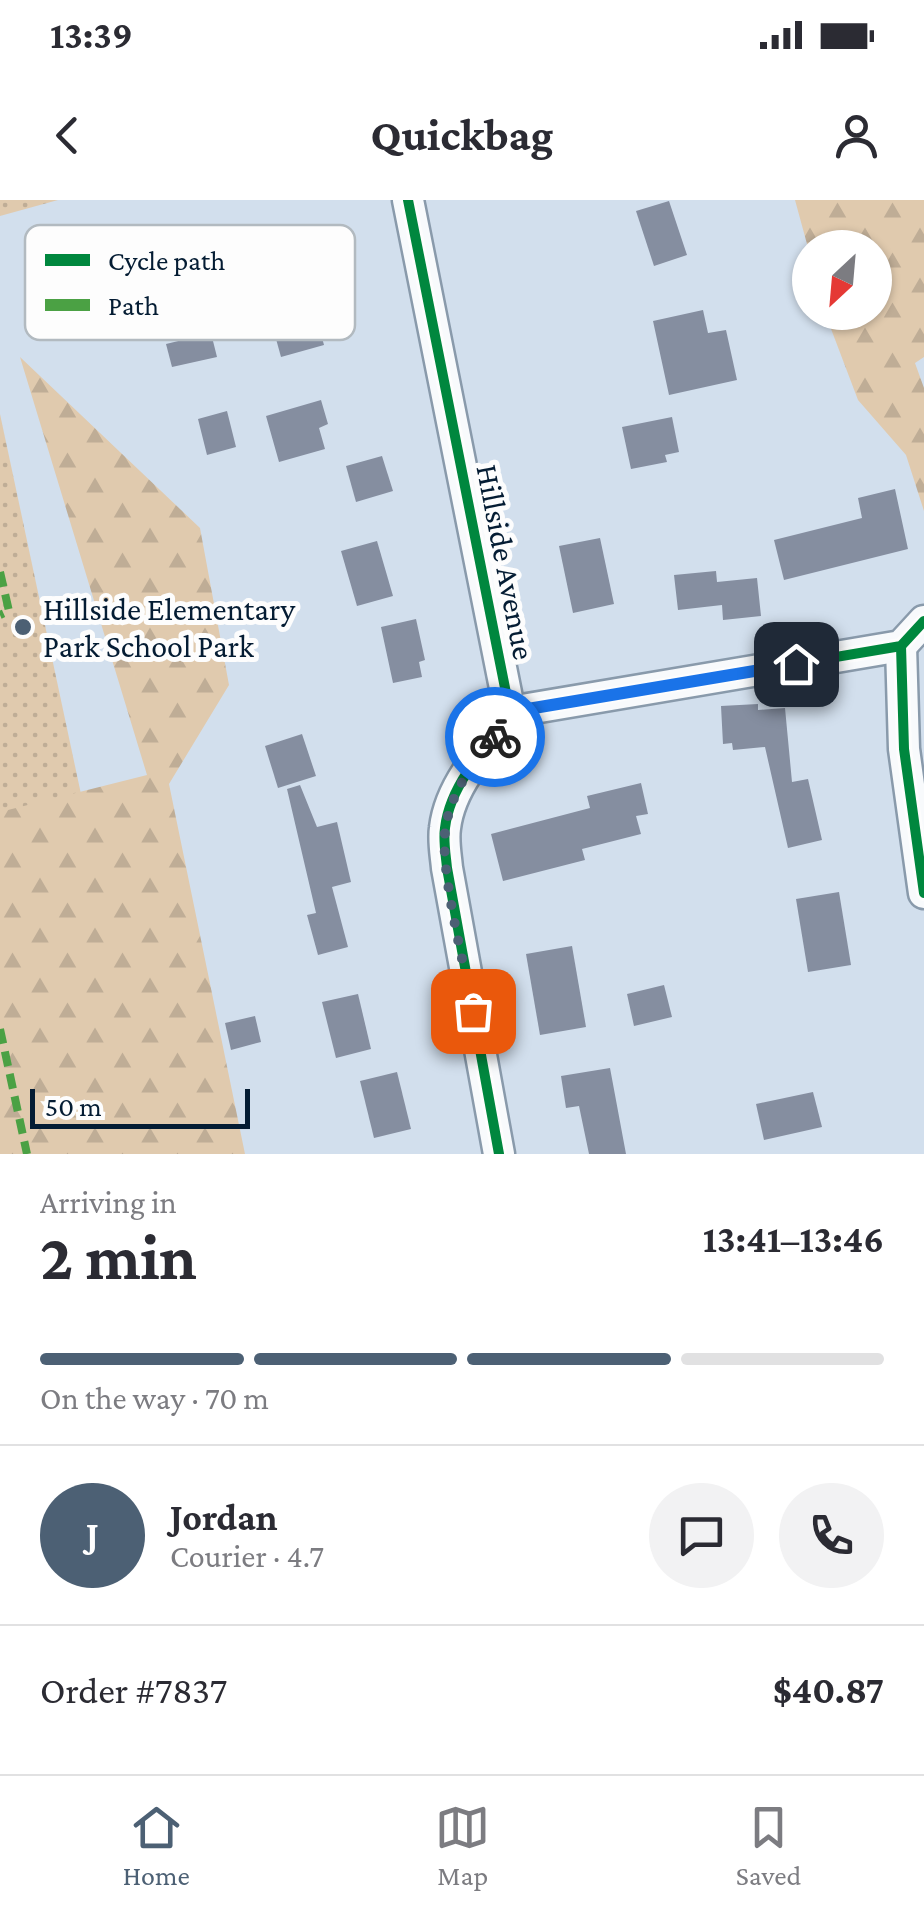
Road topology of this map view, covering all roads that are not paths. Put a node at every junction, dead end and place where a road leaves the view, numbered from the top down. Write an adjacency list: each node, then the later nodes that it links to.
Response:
1 (408, 200): 4 (street, Hillside Avenue)
2 (924, 621): 3 (street)
3 (901, 646): 4 (street); 5 (street)
4 (510, 712): 6 (street, Hillside Avenue)
5 (924, 893)
6 (499, 1154)

